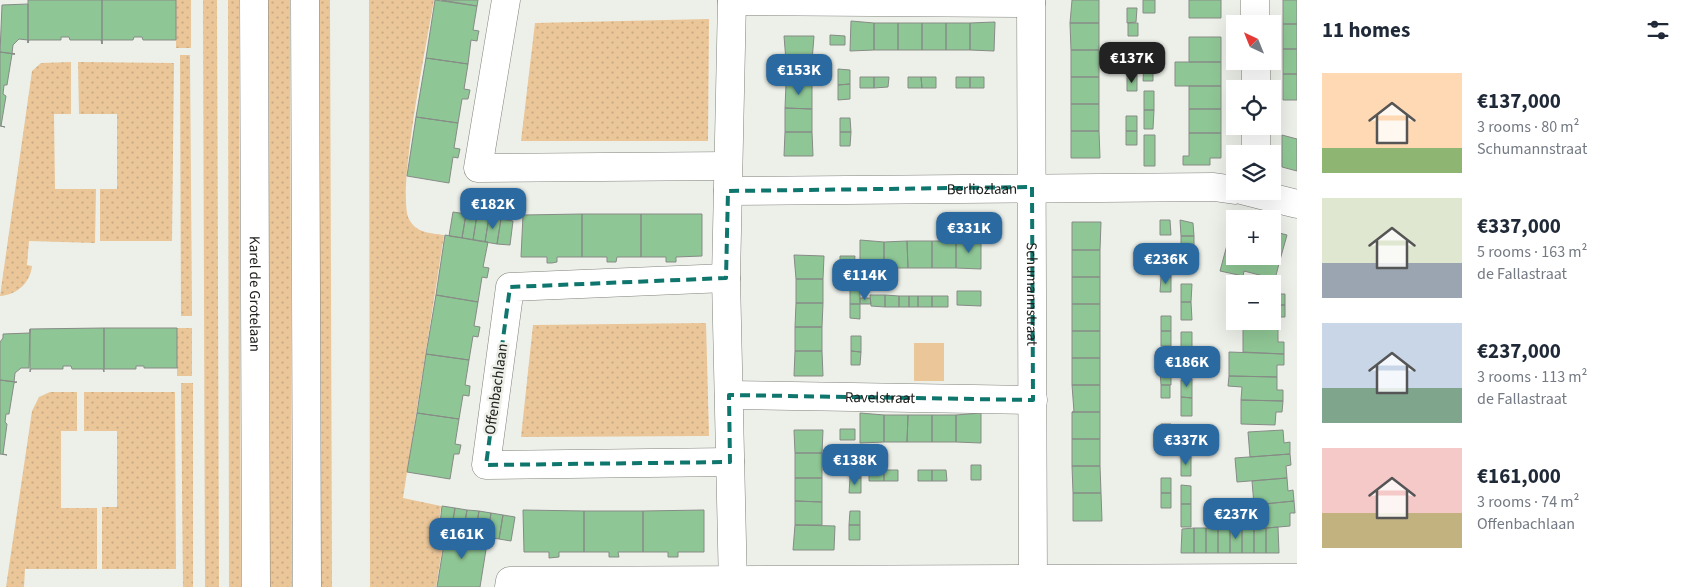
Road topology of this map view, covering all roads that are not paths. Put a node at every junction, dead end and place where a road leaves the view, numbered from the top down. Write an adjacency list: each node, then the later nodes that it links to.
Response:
1 (254, 0): 20 (street, Karel de Grotelaan)
2 (305, 0): 21 (street)
3 (506, 0): 8 (street)
4 (1255, 0): 7 (street)
5 (732, 1): 6 (street); 8 (street)
6 (1032, 2): 9 (street, Schumannstraat)
7 (1255, 15)
8 (728, 179): 9 (street, Berliozlaan); 13 (street)
9 (1032, 187): 10 (street, Berliozlaan); 15 (street, Schumannstraat)
10 (1226, 188)
11 (1281, 200): 12 (street, Berliozlaan)
12 (1297, 204)
13 (726, 278): 14 (street); 16 (street, Offenbachlaan)
14 (729, 395): 15 (street, Ravelstraat); 16 (street)
15 (1033, 400): 19 (street, Schumannstraat)
16 (730, 462): 18 (street)
17 (1297, 578): 19 (street)
18 (733, 583): 19 (street); 22 (street)
19 (1033, 583)
20 (256, 587)
21 (307, 587)
22 (509, 587)

